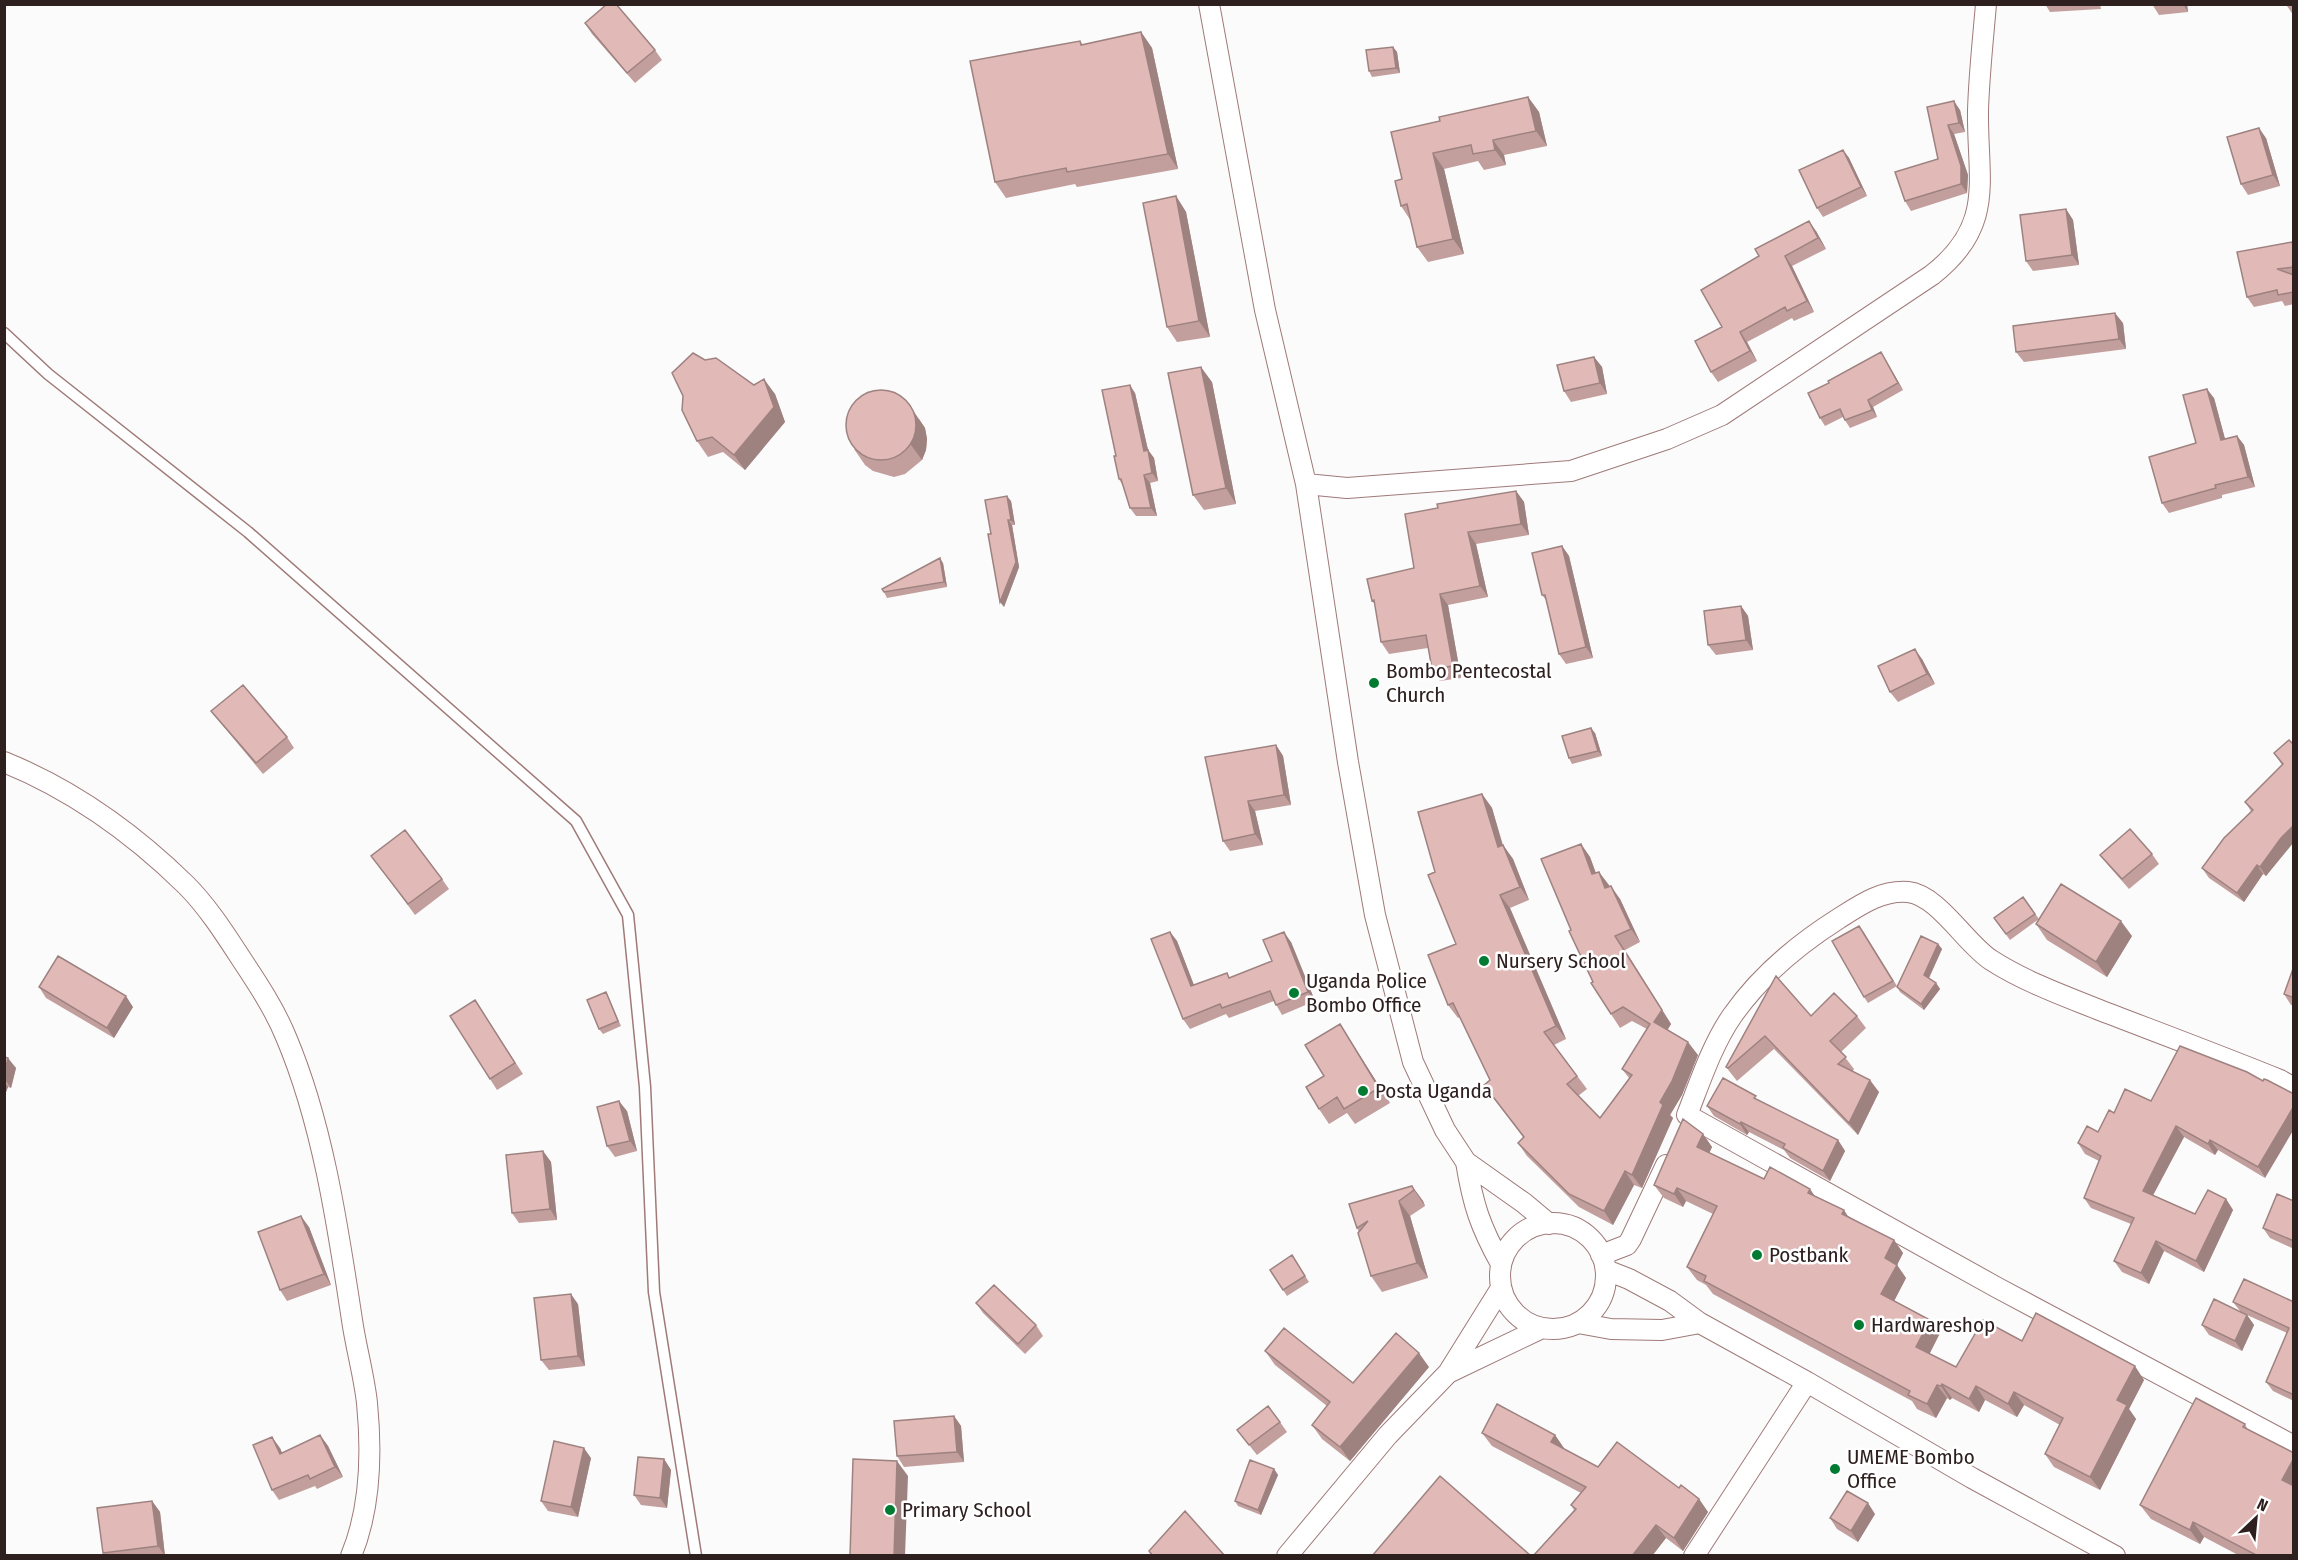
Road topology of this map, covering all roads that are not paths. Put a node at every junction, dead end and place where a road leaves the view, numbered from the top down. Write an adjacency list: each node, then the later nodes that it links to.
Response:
1 (1209, 4): 4 (street)
2 (1986, 4): 4 (street)
3 (4, 333): 21 (lane)
4 (1306, 484): 8 (street)
5 (4, 762): 20 (street)
6 (2294, 1088): 7 (street)
7 (1687, 1115): 10 (street); 18 (street)
8 (1466, 1162): 9 (street); 11 (street)
9 (1549, 1224): 10 (street); 11 (street)
10 (1603, 1263): 13 (street); 14 (street)
11 (1501, 1264): 12 (street)
12 (1501, 1288): 15 (street); 16 (street)
13 (1578, 1323): 14 (street); 15 (street)
14 (1700, 1323): 17 (street)
15 (1542, 1328): 16 (street)
16 (1449, 1373): 22 (street)
17 (1807, 1382): 19 (street); 23 (street)
18 (2294, 1446)
19 (1703, 1552)
20 (351, 1556)
21 (696, 1556)
22 (1287, 1556)
23 (2115, 1556)

